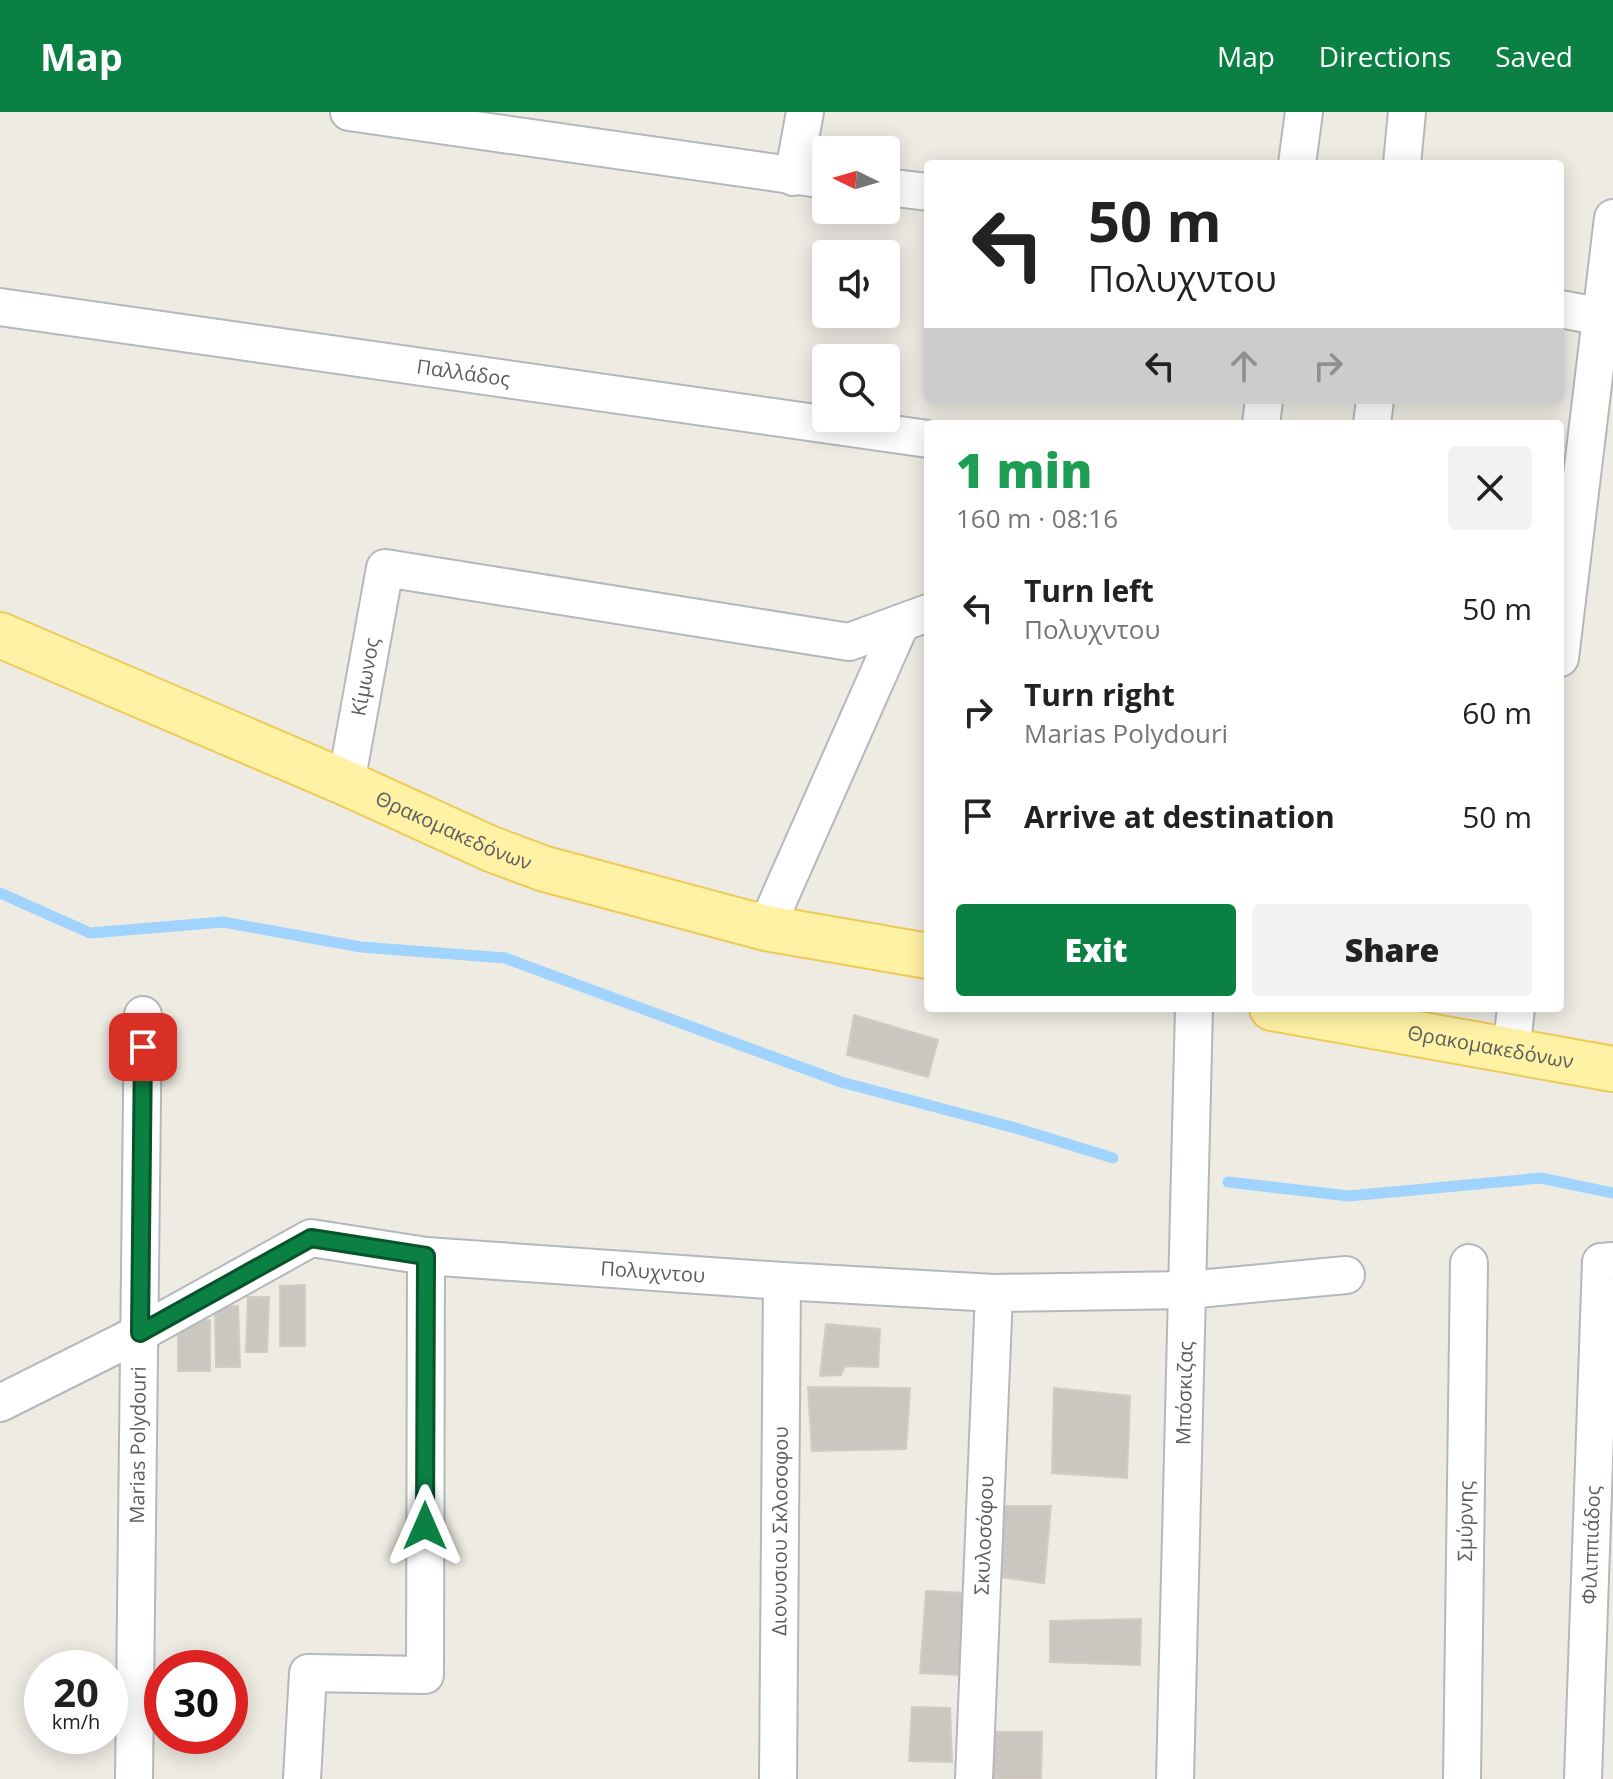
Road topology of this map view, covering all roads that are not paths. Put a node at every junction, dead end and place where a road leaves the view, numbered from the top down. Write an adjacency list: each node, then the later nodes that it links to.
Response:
1 (349, 112): 7 (street)
2 (805, 112): 7 (street)
3 (1304, 112): 5 (street)
4 (1407, 112): 6 (street)
5 (1298, 160)
6 (1402, 160)
7 (810, 178)
8 (900, 189): 9 (street)
9 (924, 192)
10 (1613, 218): 13 (street)
11 (0, 307): 14 (street, Παλλάδος)
12 (1564, 310): 13 (street)
13 (1603, 317): 16 (street)
14 (924, 438)
15 (915, 618): 18 (street, Κίμωνος); 19 (street)
16 (1564, 626)
17 (0, 635): 18 (main road, Θρακομακεδόνων)
18 (346, 783): 19 (main road, Θρακομακεδόνων)
19 (766, 928): 20 (main road, Θρακομακεδόνων)
20 (924, 955)
21 (1194, 1012): 32 (street, Μπόσκιζας)
22 (1301, 1012): 25 (main road, Θρακομακεδόνων)
23 (1516, 1012): 25 (street)
24 (143, 1015): 34 (street, Marias Polydouri)
25 (1511, 1052): 26 (main road, Θρακομακεδόνων)
26 (1613, 1069)
27 (426, 1256): 31 (street, Πολυχντου); 34 (street, Πολυχντου); 37 (street)
28 (1607, 1262): 42 (street, Φιλιππιάδος)
29 (1469, 1263): 41 (street, Σμύρνης)
30 (1346, 1275): 32 (street, Πολυχντου)
31 (782, 1281): 33 (street, Πολυχντου); 38 (street, Διονυσιου Σκλοσοφου)
32 (1187, 1290): 33 (street, Πολυχντου); 40 (street, Μπόσκιζας)
33 (994, 1293): 39 (street, Σκυλοσόφου)
34 (140, 1333): 35 (street, Πολυχντου); 36 (street, Marias Polydouri)
35 (0, 1403)
36 (134, 1779)
37 (302, 1779)
38 (778, 1779)
39 (974, 1779)
40 (1175, 1779)
41 (1462, 1779)
42 (1583, 1779)

